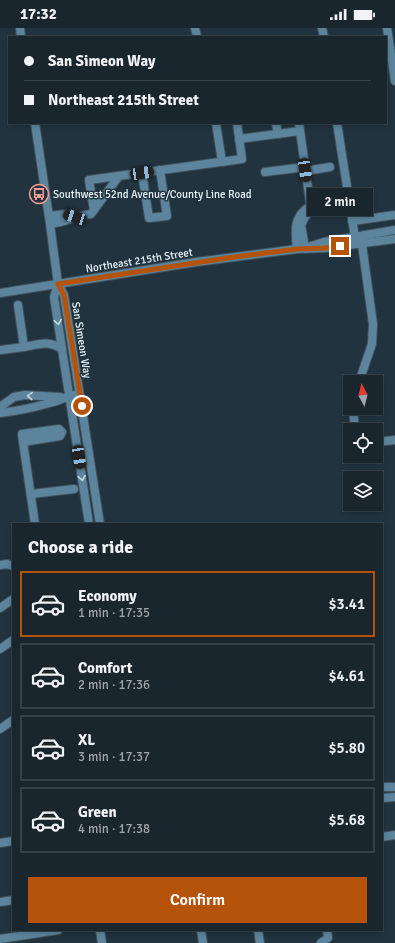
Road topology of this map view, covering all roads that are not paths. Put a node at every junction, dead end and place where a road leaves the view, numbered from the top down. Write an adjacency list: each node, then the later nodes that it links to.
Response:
1 (387, 28): 2 (street)
2 (395, 81)
3 (35, 124): 20 (street)
4 (216, 124): 11 (street)
5 (237, 124): 10 (street)
6 (276, 124): 9 (street)
7 (337, 124): 21 (street)
8 (299, 127): 9 (street); 13 (street)
9 (278, 134): 10 (street)
10 (239, 140): 11 (street)
11 (222, 162): 14 (street)
12 (330, 167): 13 (street)
13 (305, 169): 15 (street); 25 (street)
14 (160, 170): 16 (street); 16 (street)
15 (265, 172)
16 (142, 173): 17 (street)
17 (119, 176): 18 (street); 18 (street)
18 (94, 210): 20 (street)
19 (395, 215): 21 (street)
20 (50, 220): 26 (street)
21 (352, 221): 24 (street)
22 (395, 230): 24 (street, Northeast 215th Street)
23 (395, 239): 24 (street, Northeast 215th Street)
24 (358, 240): 25 (street, Northeast 215th Street); 32 (street)
25 (301, 248): 26 (street, Northeast 215th Street)
26 (58, 284): 27 (street, Northeast 215th Street); 30 (street, San Simeon Way, one-way to 30); 33 (street, San Simeon Way)
27 (0, 293)
28 (18, 305): 29 (street)
29 (24, 347): 30 (street); 31 (street)
30 (62, 349): 34 (street, San Simeon Way)
31 (0, 350)
32 (362, 375)
33 (80, 394): 34 (street); 44 (street, San Simeon Way)
34 (66, 397): 35 (street, one-way to 35); 36 (street); 43 (street, San Simeon Way, one-way to 43)
35 (0, 407)
36 (0, 413)
37 (395, 440): 38 (street)
38 (383, 441)
39 (23, 442): 41 (street)
40 (74, 488): 41 (street)
41 (31, 494): 42 (street)
42 (35, 523)
43 (89, 523)
44 (100, 523)
45 (0, 565): 46 (street)
46 (12, 566)
47 (12, 600): 48 (street)
48 (0, 608)
49 (12, 641): 50 (street)
50 (0, 649)
51 (12, 721): 52 (street)
52 (0, 729)
53 (383, 787): 54 (street)
54 (395, 787)
55 (395, 797): 56 (street)
56 (383, 798)
57 (395, 835): 58 (street)
58 (383, 837)
59 (12, 841): 60 (street)
60 (0, 843)
61 (12, 900): 62 (street)
62 (0, 902)
63 (52, 931): 68 (street)
64 (100, 931): 69 (street)
65 (201, 931): 70 (street)
66 (258, 931): 71 (street)
67 (327, 931): 72 (street)
68 (0, 939)
69 (102, 943)
70 (203, 943)
71 (260, 943)
72 (321, 943)

